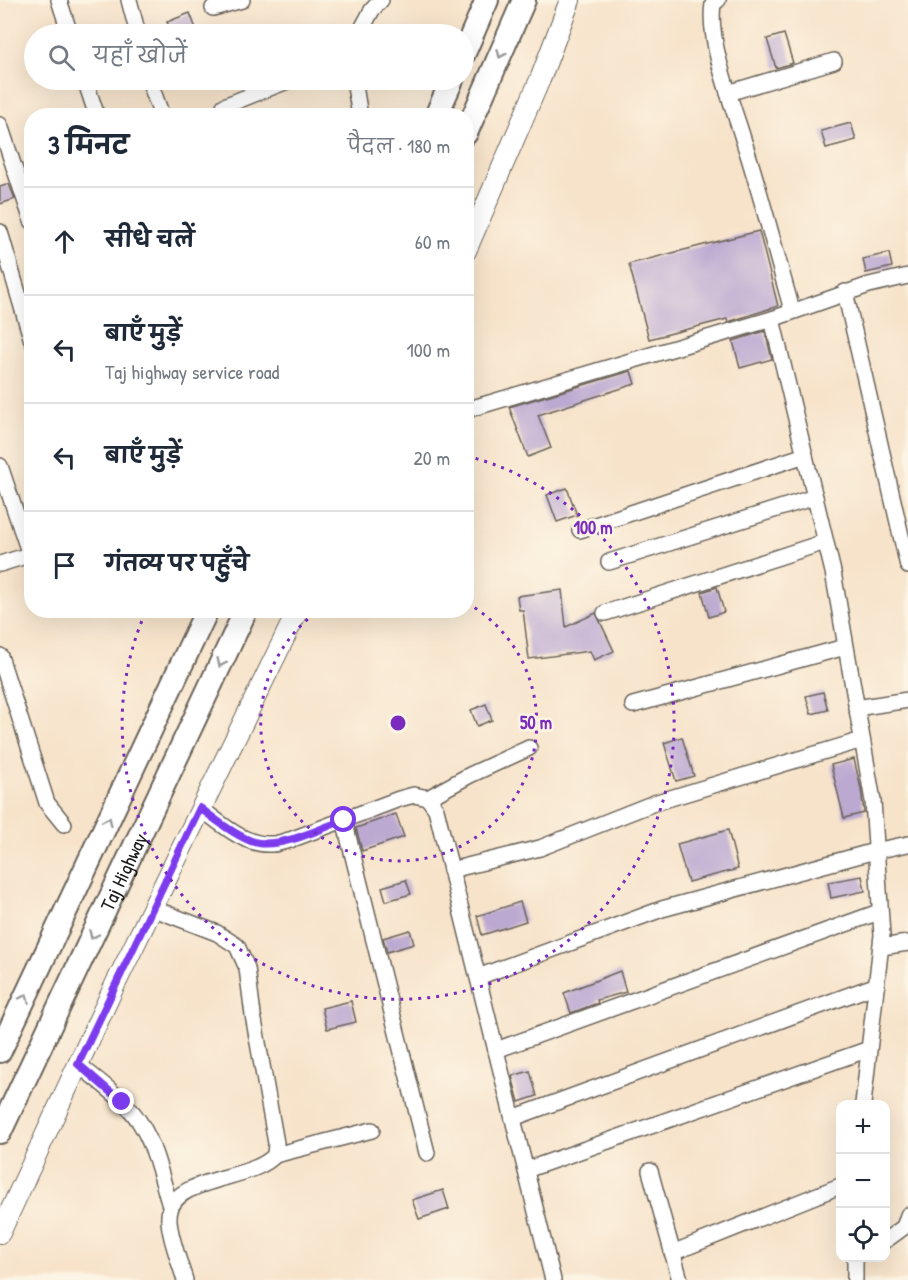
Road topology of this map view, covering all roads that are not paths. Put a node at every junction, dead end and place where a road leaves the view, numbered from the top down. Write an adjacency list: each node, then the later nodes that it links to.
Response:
1 (59, 0): 10 (street)
2 (129, 0): 11 (street)
3 (242, 0): 9 (street)
4 (381, 0): 12 (street)
5 (487, 0): 13 (main road)
6 (524, 0): 26 (main road, one-way to 26)
7 (570, 0): 31 (street)
8 (718, 0): 20 (street)
9 (213, 8)
10 (67, 24)
11 (135, 24)
12 (364, 24)
13 (474, 30)
14 (834, 61): 20 (street)
15 (88, 90): 22 (street)
16 (153, 90): 23 (street)
17 (265, 90): 21 (street)
18 (356, 90): 24 (street)
19 (448, 90): 25 (main road)
20 (728, 93): 34 (street)
21 (224, 106)
22 (94, 108)
23 (159, 108)
24 (359, 108)
25 (440, 108)
26 (474, 115)
27 (0, 125): 28 (street)
28 (2, 141): 29 (street)
29 (24, 200)
30 (0, 232): 35 (street)
31 (474, 232)
32 (908, 276): 33 (street)
33 (845, 292): 34 (street); 47 (street)
34 (792, 310): 36 (street)
35 (24, 314)
36 (772, 319): 37 (street); 38 (street)
37 (474, 408)
38 (805, 455): 40 (street); 41 (street)
39 (0, 466): 42 (street)
40 (815, 497): 43 (street); 45 (street)
41 (580, 530)
42 (24, 534)
43 (825, 542): 48 (street); 52 (street)
44 (24, 556): 46 (street)
45 (609, 562)
46 (0, 564)
47 (908, 566)
48 (605, 613)
49 (203, 618): 73 (main road, one-way to 49)
50 (242, 618): 79 (main road, Taj Highway, one-way to 79)
51 (294, 618): 60 (street)
52 (845, 647): 55 (street); 56 (street)
53 (0, 656): 62 (street)
54 (908, 700): 56 (street)
55 (633, 705)
56 (856, 708): 57 (street)
57 (862, 740): 64 (street); 65 (street)
58 (529, 748): 59 (street)
59 (428, 798): 61 (street); 65 (street)
60 (200, 808): 61 (street); 66 (street)
61 (344, 820): 80 (street)
62 (64, 824)
63 (908, 844): 64 (street)
64 (875, 851): 67 (street); 70 (street)
65 (451, 870): 70 (street)
66 (152, 908): 75 (street); 81 (street)
67 (879, 912): 69 (street); 74 (street)
68 (908, 943): 69 (street)
69 (881, 947): 71 (street)
70 (478, 977): 74 (street)
71 (877, 986): 72 (street); 77 (street)
72 (870, 1049): 76 (street); 82 (street)
73 (0, 1050)
74 (496, 1050): 77 (street)
75 (78, 1064): 85 (street); 87 (street)
76 (864, 1100)
77 (513, 1118): 82 (street)
78 (372, 1130): 81 (street)
79 (0, 1132)
80 (427, 1153)
81 (275, 1155): 85 (street)
82 (526, 1170): 92 (street)
83 (650, 1172): 89 (street)
84 (836, 1188): 89 (street)
85 (170, 1206): 91 (street)
86 (907, 1223): 88 (street)
87 (0, 1233)
88 (890, 1236)
89 (672, 1253): 93 (street)
90 (855, 1262): 94 (street)
91 (185, 1280)
92 (553, 1280)
93 (680, 1280)
94 (855, 1280)

